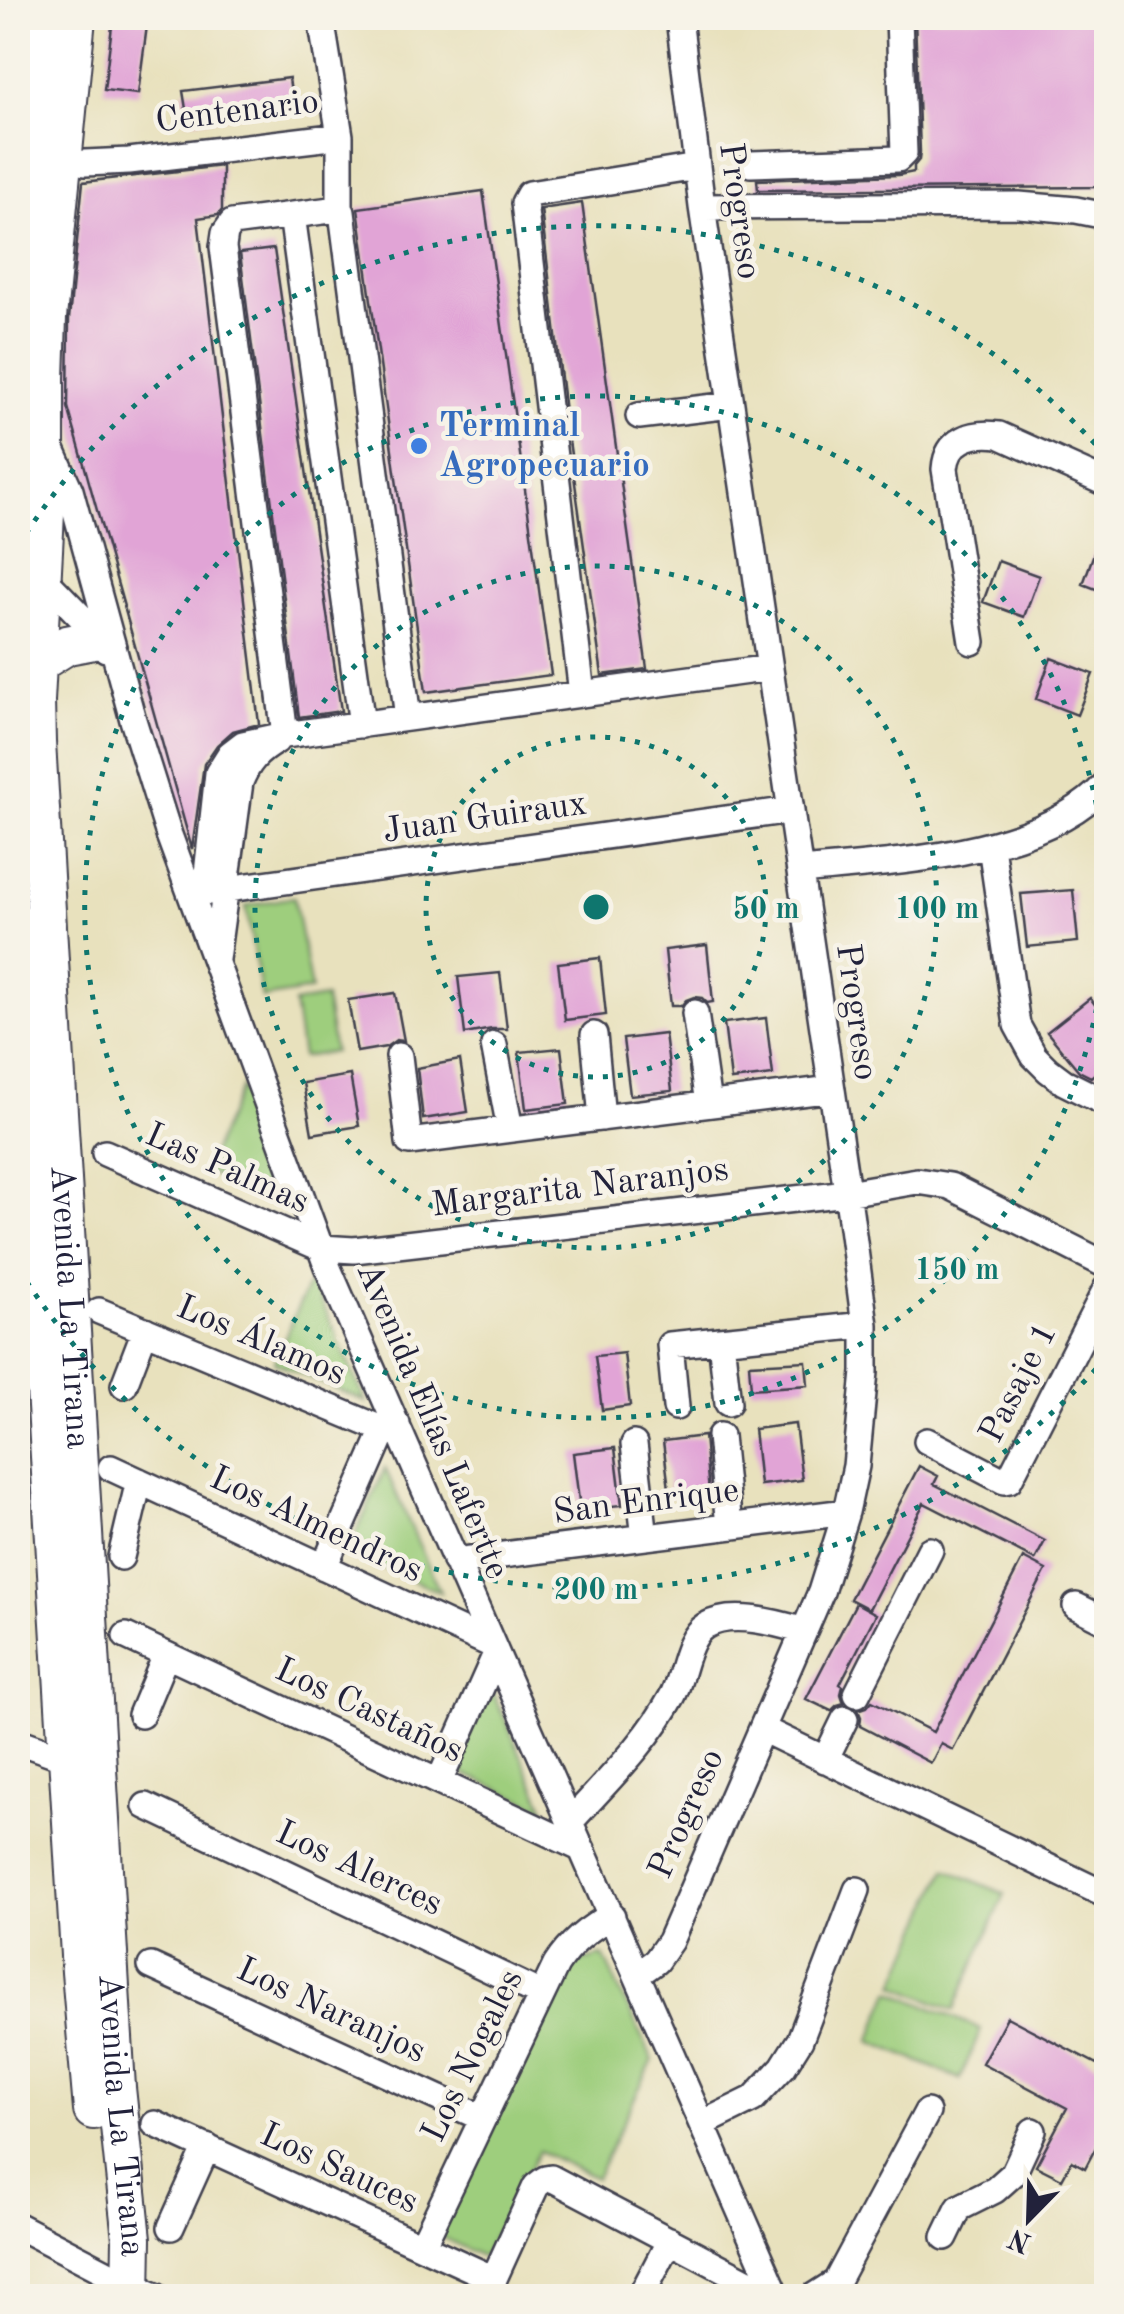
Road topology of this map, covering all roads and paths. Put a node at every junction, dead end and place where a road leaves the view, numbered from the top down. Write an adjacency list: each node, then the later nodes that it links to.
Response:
1 (48, 18): 14 (highway)
2 (76, 18): 17 (highway, Avenida La Tirana)
3 (321, 18): 6 (street, Centenario)
4 (678, 18): 9 (street, Progreso)
5 (899, 18): 8 (street)
6 (340, 136): 7 (street, Centenario); 11 (street)
7 (86, 163)
8 (751, 164)
9 (697, 166): 10 (street, Progreso); 24 (street)
10 (702, 207): 12 (street); 15 (street, Progreso)
11 (340, 210): 13 (street); 25 (street)
12 (1106, 214)
13 (292, 216): 26 (street); 27 (street)
14 (18, 303)
15 (732, 405): 16 (street); 23 (street, Progreso)
16 (639, 416)
17 (32, 426): 19 (highway, Avenida La Tirana); 21 (street, Avenida Elías Lafertte)
18 (1106, 483): 20 (street)
19 (30, 565): 21 (street, Avenida Elías Lafertte); 22 (highway, Avenida La Tirana)
20 (972, 642)
21 (109, 652): 22 (highway); 33 (street, Avenida Elías Lafertte)
22 (38, 663): 34 (highway, Avenida La Tirana)
23 (770, 668): 24 (street); 29 (street, Progreso)
24 (582, 694): 25 (street)
25 (408, 718): 26 (street)
26 (362, 724): 27 (street)
27 (286, 735): 33 (street)
28 (1100, 791): 30 (street); 32 (path)
29 (790, 810): 31 (street, Progreso); 33 (street, Juan Guiraux)
30 (991, 846): 31 (street); 42 (street)
31 (800, 871): 40 (street, Progreso)
32 (1106, 885)
33 (207, 892): 35 (street); 35 (street, Avenida Elías Lafertte)
34 (27, 921): 81 (highway, Avenida La Tirana)
35 (216, 964): 47 (street, Avenida Elías Lafertte)
36 (695, 1013): 41 (street)
37 (594, 1035): 43 (street)
38 (494, 1045): 44 (street)
39 (399, 1056): 44 (street)
40 (832, 1089): 41 (street); 46 (street, Progreso)
41 (708, 1104): 43 (street)
42 (1106, 1104)
43 (602, 1118): 44 (street)
44 (510, 1129)
45 (105, 1153): 47 (street, Las Palmas)
46 (847, 1193): 47 (street, Margarita Naranjos); 48 (street, Margarita Naranjos); 51 (street, Progreso)
47 (321, 1248): 57 (street, Avenida Elías Lafertte)
48 (1106, 1264)
49 (1106, 1289): 59 (street, Pasaje 1)
50 (99, 1311): 52 (street, Los Álamos)
51 (865, 1325): 53 (street); 63 (street, Progreso)
52 (145, 1330): 54 (street); 57 (street, Los Álamos)
53 (721, 1340): 55 (street); 56 (street)
54 (124, 1385)
55 (728, 1403)
56 (676, 1408)
57 (390, 1427): 68 (street, Avenida Elías Lafertte); 69 (street)
58 (720, 1436): 64 (street)
59 (927, 1440)
60 (634, 1444): 65 (street)
61 (111, 1468): 62 (street, Los Almendros)
62 (139, 1481): 67 (street); 69 (street, Los Almendros)
63 (846, 1512): 64 (street, San Enrique); 72 (street, Progreso)
64 (729, 1526): 65 (street, San Enrique)
65 (645, 1537): 68 (street, San Enrique)
66 (930, 1550): 76 (street)
67 (121, 1557)
68 (455, 1561): 74 (street, Avenida Elías Lafertte)
69 (324, 1568): 74 (street, Los Almendros)
70 (1076, 1606): 71 (street)
71 (1106, 1621)
72 (804, 1632): 79 (street, Progreso); 85 (street)
73 (126, 1636): 75 (street, Los Castaños)
74 (493, 1650): 83 (street); 85 (street, Avenida Elías Lafertte)
75 (166, 1655): 77 (street); 83 (street, Los Castaños)
76 (857, 1694)
77 (141, 1715)
78 (845, 1719): 82 (street)
79 (762, 1729): 82 (street); 91 (street, Progreso)
80 (18, 1741): 81 (street)
81 (82, 1758): 105 (highway, Avenida La Tirana)
82 (825, 1760): 88 (street)
83 (438, 1782): 86 (street, Los Castaños)
84 (146, 1806): 92 (street, Los Alerces)
85 (570, 1822): 86 (street, Avenida Elías Lafertte)
86 (582, 1849): 89 (street, Avenida Elías Lafertte)
87 (857, 1890): 96 (street)
88 (1106, 1895)
89 (612, 1916): 91 (street, Avenida Elías Lafertte); 92 (street, Los Nogales)
90 (152, 1966): 94 (street, Los Naranjos)
91 (638, 1974): 96 (street, Avenida Elías Lafertte)
92 (542, 1994): 94 (street, Los Nogales)
93 (928, 2112): 108 (street)
94 (482, 2118): 103 (street, Los Nogales)
95 (155, 2124): 98 (street, Los Sauces)
96 (702, 2124): 107 (street, Avenida Elías Lafertte)
97 (1033, 2131): 101 (street)
98 (206, 2147): 100 (street); 103 (street, Los Sauces)
99 (18, 2226): 105 (street)
100 (171, 2227)
101 (945, 2236)
102 (670, 2240): 104 (street); 106 (street); 107 (street)
103 (422, 2246): 104 (street, Los Sauces)
104 (490, 2288)
105 (126, 2290)
106 (641, 2296)
107 (775, 2296)
108 (814, 2296)

